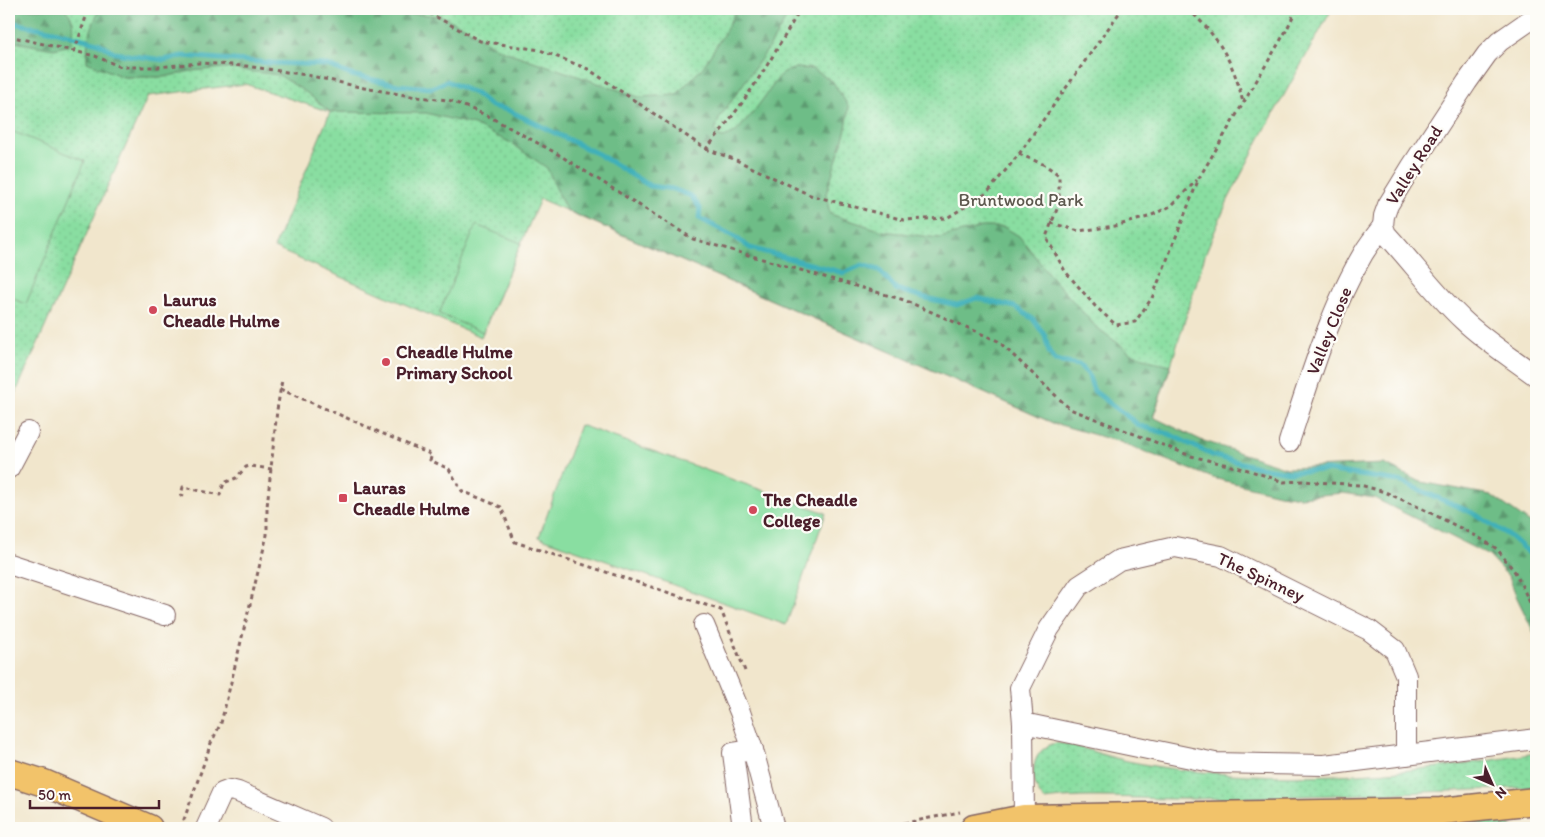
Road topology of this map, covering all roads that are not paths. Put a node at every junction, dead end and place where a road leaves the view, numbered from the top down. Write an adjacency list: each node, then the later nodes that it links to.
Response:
1 (1536, 16): 2 (street, Valley Road)
2 (1383, 226): 3 (street, Valley Road); 5 (street, Valley Close)
3 (1536, 376)
4 (28, 432): 6 (street)
5 (1289, 442)
6 (9, 468)
7 (9, 564): 8 (street)
8 (165, 615)
9 (704, 624): 12 (street)
10 (1023, 723): 13 (street); 13 (street, The Spinney); 16 (street, The Spinney)
11 (1536, 739): 13 (street)
12 (753, 750): 21 (street); 22 (street)
13 (1406, 755)
14 (9, 772): 18 (main road)
15 (1536, 801): 16 (main road)
16 (1024, 818): 17 (main road)
17 (969, 820)
18 (145, 827)
19 (206, 828): 20 (street)
20 (321, 828)
21 (743, 828)
22 (774, 828)

